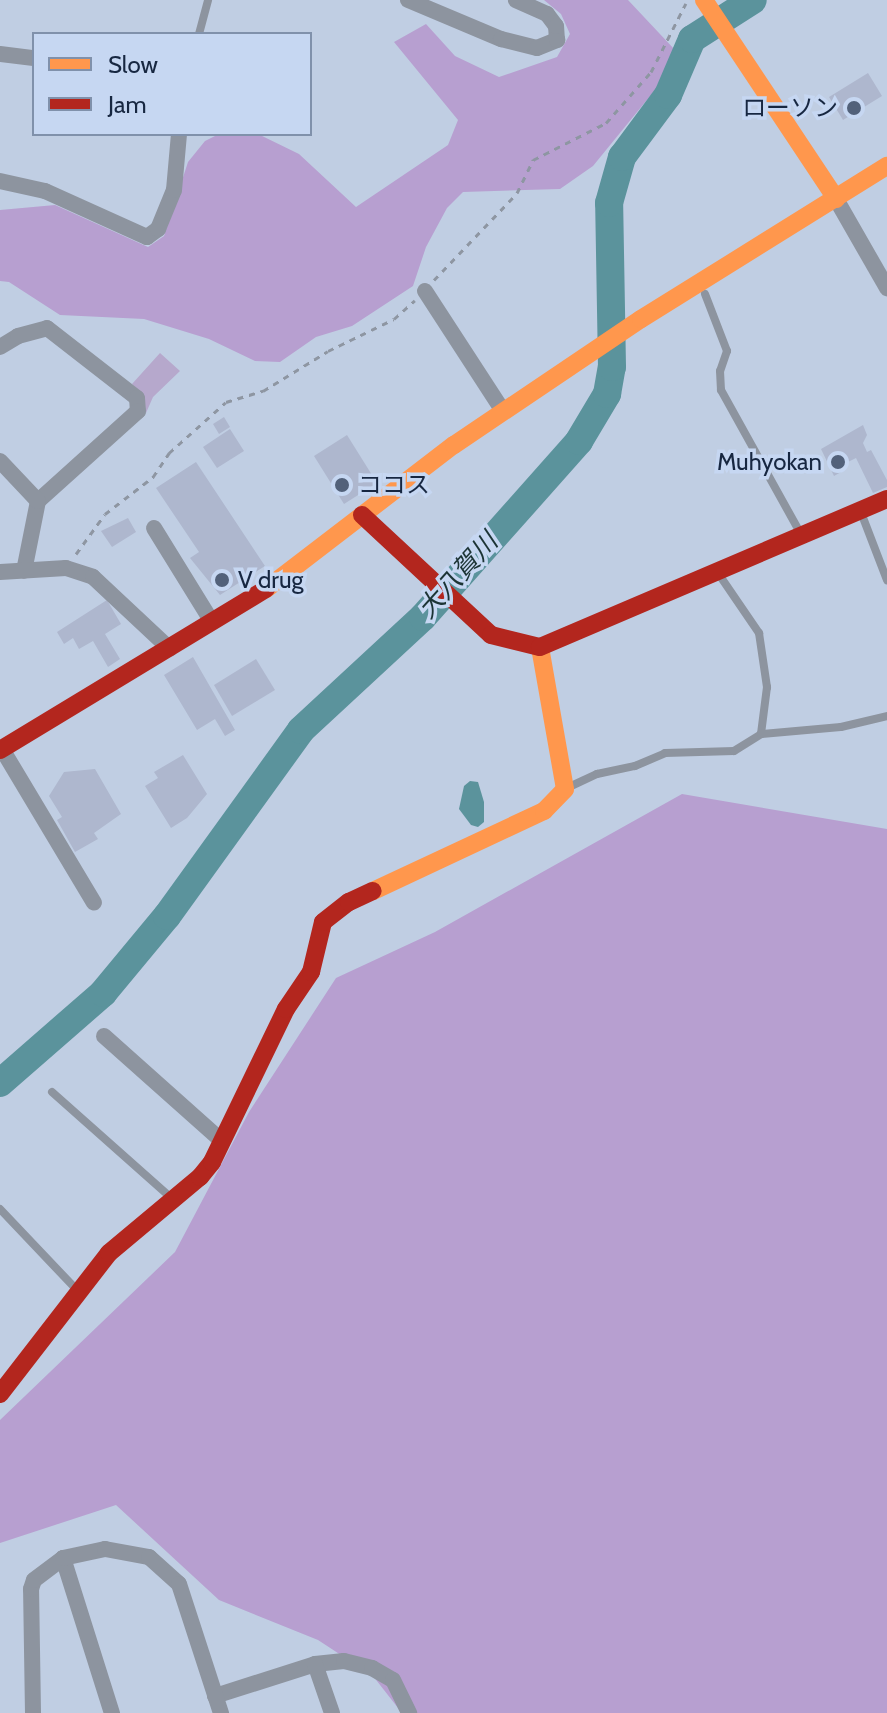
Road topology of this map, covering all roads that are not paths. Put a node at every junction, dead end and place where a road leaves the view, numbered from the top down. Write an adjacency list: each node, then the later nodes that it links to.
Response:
1 (208, 0): 5 (lane)
2 (408, 0): 3 (street)
3 (516, 0)
4 (704, 0): 11 (street)
5 (200, 32)
6 (0, 54): 7 (street)
7 (32, 58)
8 (179, 136): 10 (street)
9 (887, 166): 11 (street)
10 (0, 181)
11 (836, 199): 12 (street); 16 (street)
12 (887, 288)
13 (425, 291): 16 (street)
14 (705, 294): 23 (lane)
15 (0, 347): 19 (street)
16 (503, 411): 21 (street)
17 (0, 461): 19 (street)
18 (887, 499): 20 (street)
19 (38, 501): 24 (street)
20 (860, 510): 23 (street); 27 (lane)
21 (362, 515): 28 (street); 29 (street)
22 (154, 528): 28 (street)
23 (801, 536): 26 (street)
24 (24, 571): 25 (street); 30 (street)
25 (0, 572)
26 (717, 572): 29 (street); 32 (lane)
27 (887, 580)
28 (212, 622): 30 (street)
29 (540, 647): 34 (street)
30 (170, 649): 33 (street)
31 (887, 716): 32 (lane)
32 (761, 734): 34 (lane)
33 (1, 750): 35 (street)
34 (565, 789): 38 (street)
35 (94, 903)
36 (104, 1036): 38 (street)
37 (52, 1092): 39 (lane)
38 (222, 1141): 39 (street)
39 (173, 1198): 41 (street)
40 (0, 1209): 41 (lane)
41 (78, 1292): 42 (street)
42 (1, 1393)
43 (63, 1558): 45 (street); 46 (street); 47 (street)
44 (315, 1664): 45 (street); 49 (street); 50 (street)
45 (215, 1696): 48 (street)
46 (33, 1713)
47 (112, 1713)
48 (221, 1713)
49 (332, 1713)
50 (409, 1713)

